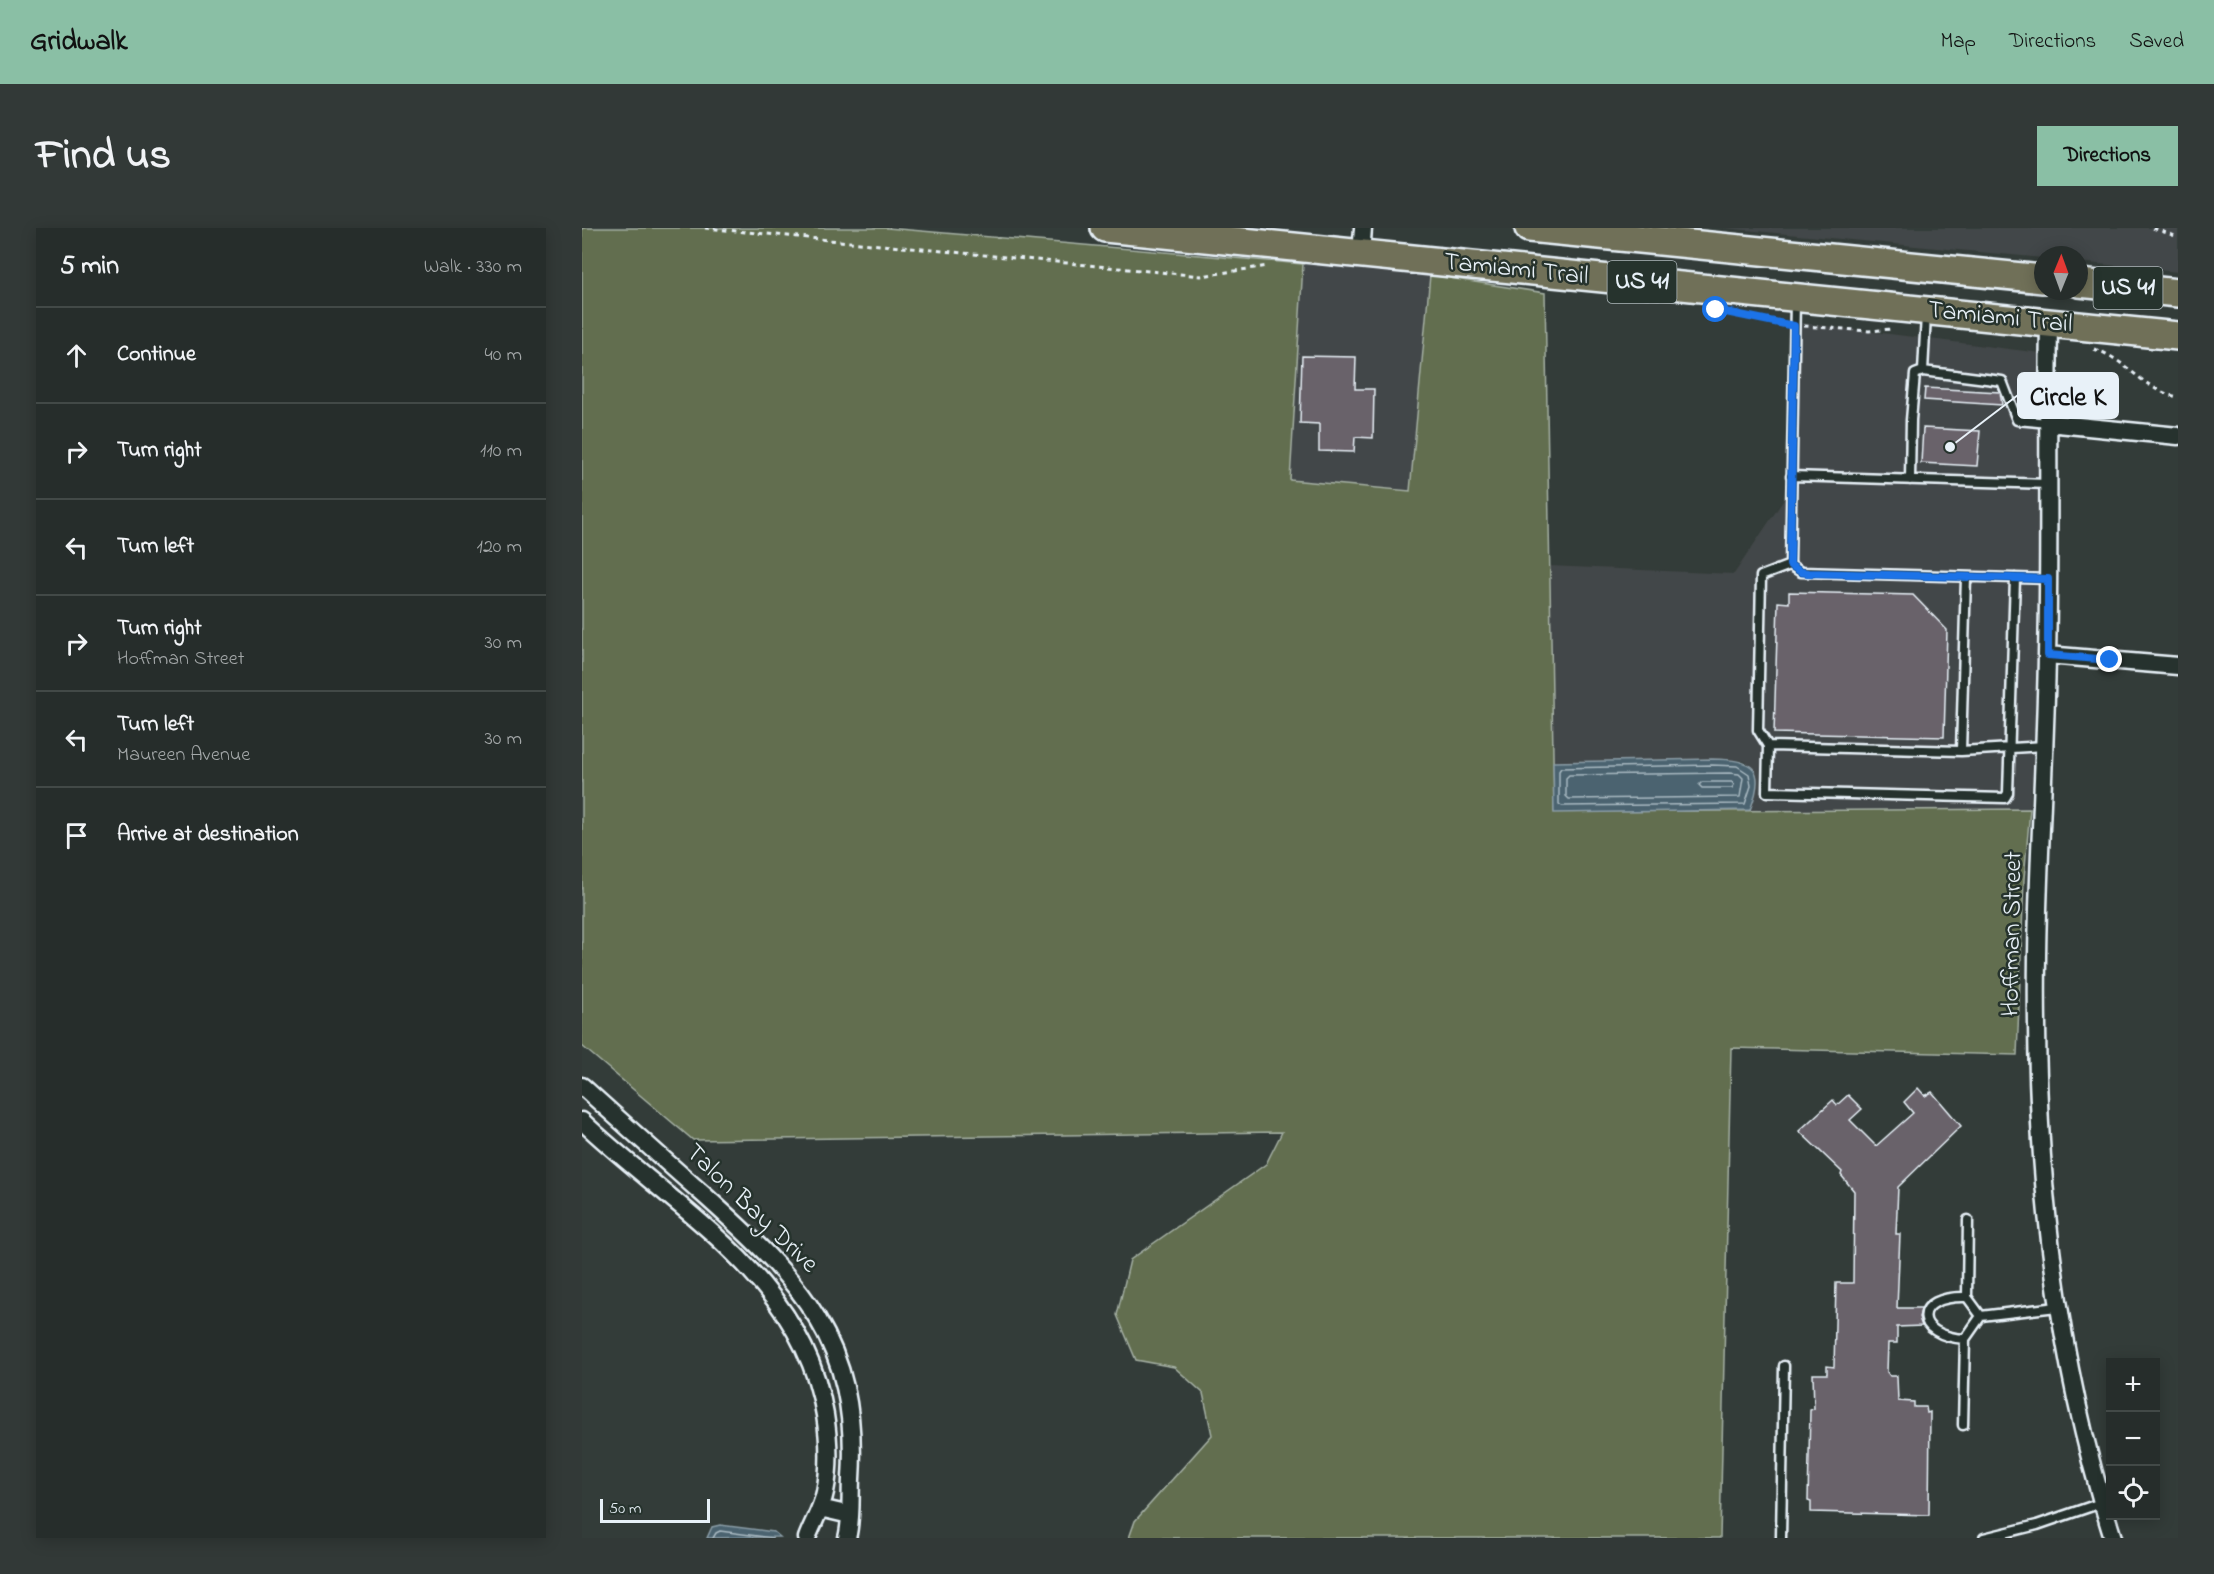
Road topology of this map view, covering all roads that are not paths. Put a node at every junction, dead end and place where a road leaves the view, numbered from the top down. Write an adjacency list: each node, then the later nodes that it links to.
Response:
1 (1105, 228): 3 (main road, Tamiami Trail / US 41)
2 (1535, 228): 4 (main road, Tamiami Trail / US 41)
3 (1362, 241): 7 (main road, Tamiami Trail / US 41)
4 (2034, 278)
5 (2088, 284): 6 (main road, Tamiami Trail / US 41)
6 (2178, 293)
7 (1795, 298): 8 (main road, Tamiami Trail / US 41); 14 (lane)
8 (1926, 321): 9 (main road, Tamiami Trail / US 41); 11 (lane)
9 (2049, 324): 10 (main road, Tamiami Trail / US 41); 12 (street, Hoffman Street)
10 (2178, 336)
11 (1923, 370): 12 (lane); 15 (lane)
12 (2048, 423): 13 (street); 16 (street, Hoffman Street)
13 (2178, 436)
14 (1791, 476): 15 (lane); 17 (lane)
15 (1911, 480): 16 (lane)
16 (2048, 484): 20 (street, Hoffman Street)
17 (1790, 565): 18 (lane); 23 (lane)
18 (1966, 577): 19 (lane); 26 (lane)
19 (2015, 579): 20 (lane); 25 (lane)
20 (2048, 579): 21 (street, Hoffman Street)
21 (2048, 655): 22 (street); 24 (street, Hoffman Street)
22 (2178, 666)
23 (1768, 746): 25 (lane); 26 (lane)
24 (2044, 746): 25 (lane); 31 (street, Hoffman Street)
25 (2009, 747): 26 (lane)
26 (1961, 751)
27 (582, 1086): 38 (street, Talon Bay Drive)
28 (582, 1121): 37 (street, Talon Bay Drive)
29 (1968, 1220): 30 (lane)
30 (1967, 1297): 32 (lane); 33 (lane)
31 (2058, 1307): 32 (lane); 36 (street, Hoffman Street)
32 (1981, 1316): 33 (lane)
33 (1965, 1339): 35 (lane)
34 (1784, 1366): 41 (lane)
35 (1963, 1425)
36 (2101, 1503): 42 (lane); 43 (street, Hoffman Street)
37 (820, 1508): 38 (street); 39 (street, Talon Bay Drive)
38 (850, 1515): 40 (street, Talon Bay Drive)
39 (807, 1538)
40 (847, 1538)
41 (1780, 1538)
42 (1984, 1538)
43 (2113, 1538)

